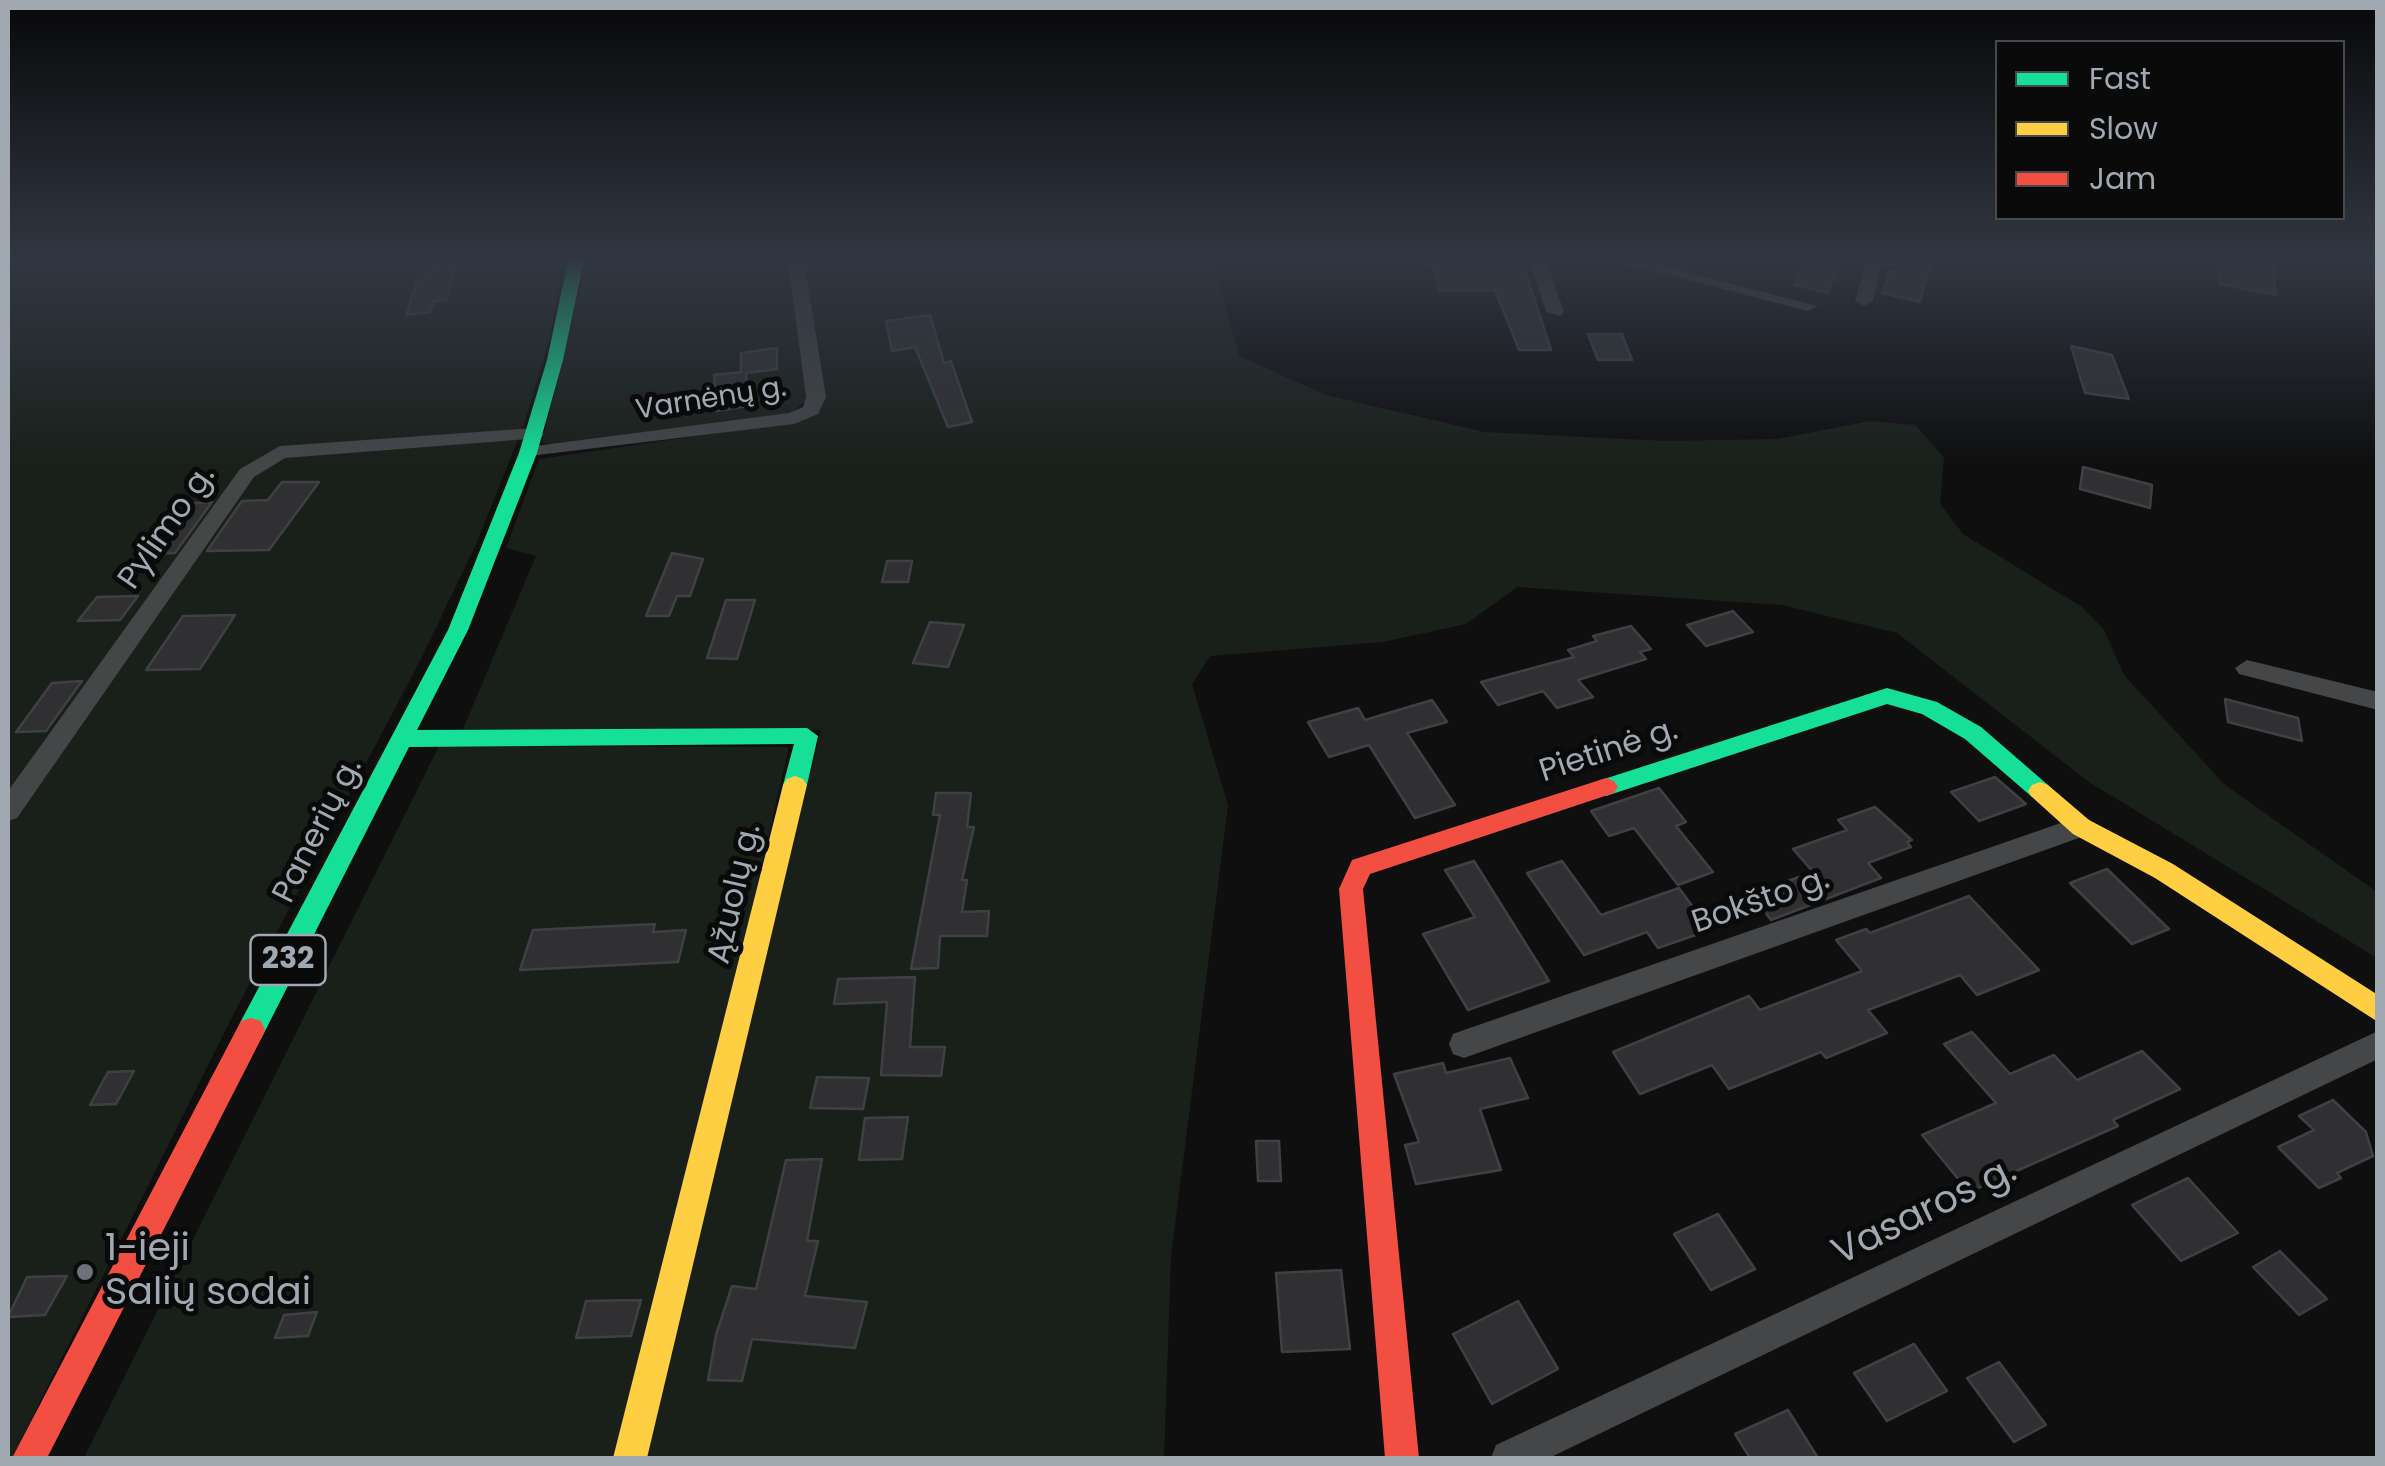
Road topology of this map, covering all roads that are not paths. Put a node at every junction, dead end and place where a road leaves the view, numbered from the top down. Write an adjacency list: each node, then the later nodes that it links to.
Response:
1 (559, 329): 3 (street, Panerių g. / 232)
2 (806, 329): 3 (street, Varnėnų g.)
3 (531, 443): 6 (street, Panerių g. / 232); 7 (street, Pylimo g.)
4 (2247, 668): 5 (street)
5 (2378, 701)
6 (404, 739): 12 (street, Panerių g. / 232); 13 (street, Ąžuolų g.)
7 (8, 811)
8 (2081, 826): 9 (street, Pietinė g.); 10 (street, Bokšto g.); 14 (street, Pietinė g.)
9 (2378, 1010)
10 (1464, 1044)
11 (2378, 1044): 15 (street, Vasaros g.)
12 (29, 1458)
13 (630, 1458)
14 (1402, 1458)
15 (1509, 1458)

